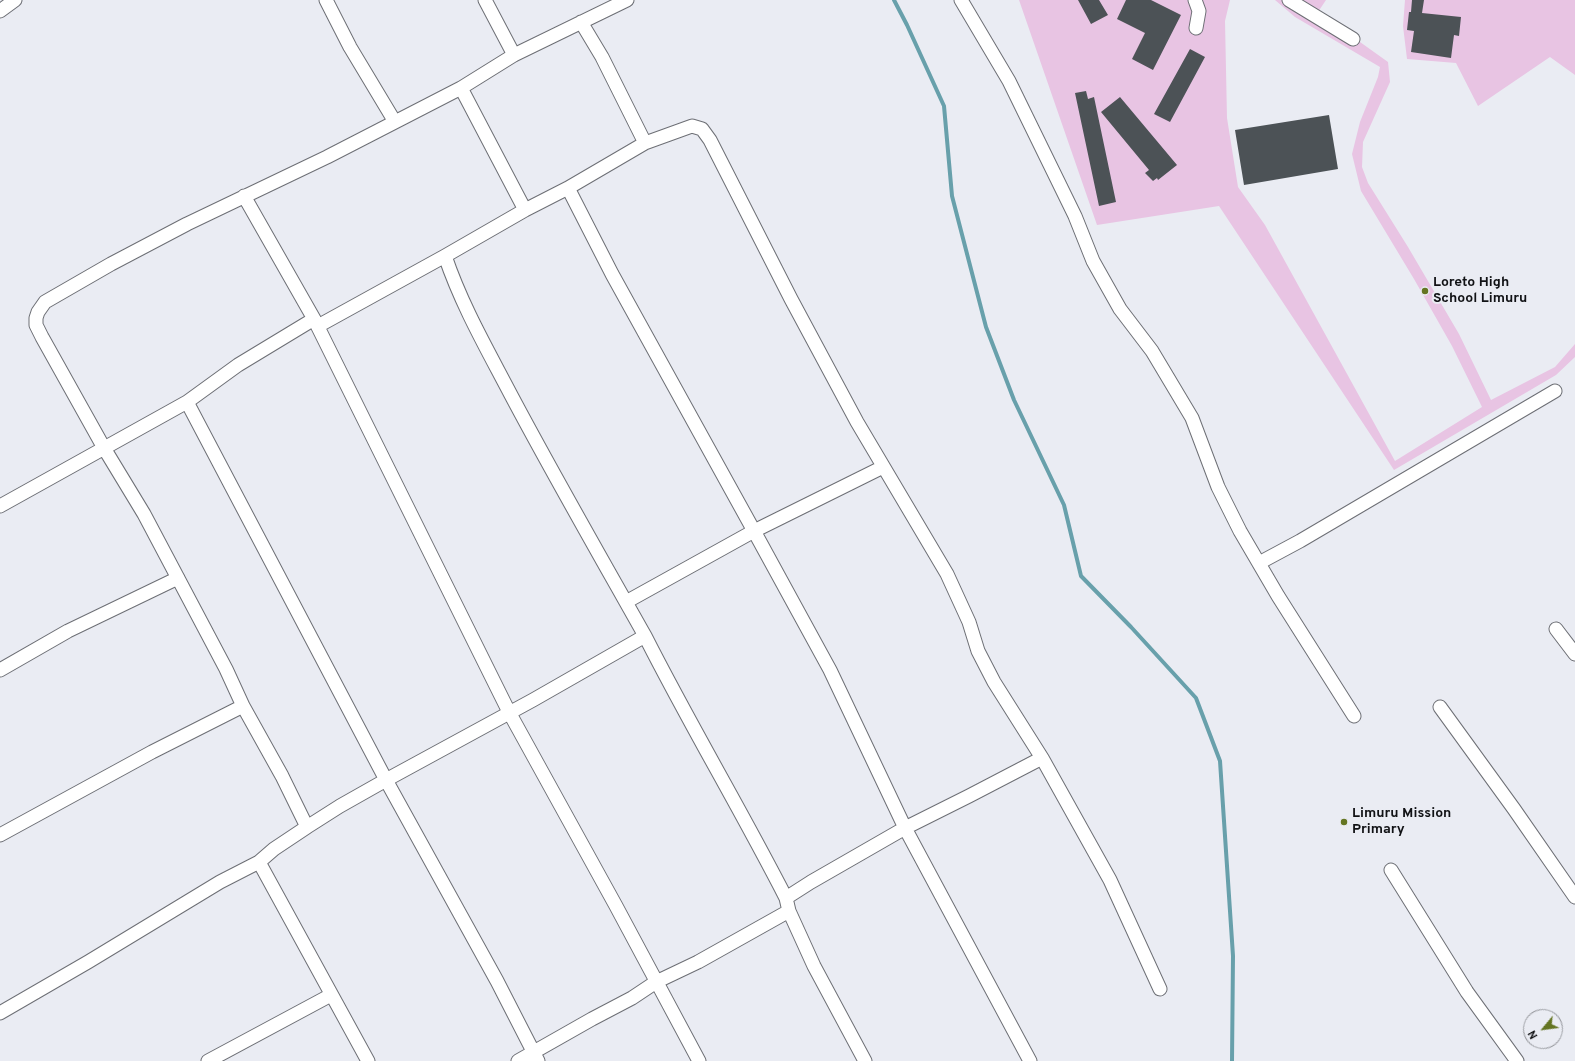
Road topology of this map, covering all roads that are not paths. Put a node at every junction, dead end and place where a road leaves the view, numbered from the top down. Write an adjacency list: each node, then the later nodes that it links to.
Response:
1 (15, 0): 8 (street)
2 (326, 0): 14 (street)
3 (485, 0): 12 (street)
4 (627, 0): 9 (street)
5 (961, 0): 27 (street)
6 (1195, 0): 10 (street)
7 (1289, 0): 11 (street)
8 (0, 11)
9 (581, 22): 12 (street); 15 (street)
10 (1196, 28)
11 (1353, 39)
12 (514, 55): 13 (street)
13 (461, 88): 14 (street); 18 (street)
14 (395, 122): 17 (street)
15 (645, 143): 16 (street); 24 (street)
16 (568, 188): 18 (street); 26 (street)
17 (244, 196): 20 (street); 23 (street)
18 (525, 210): 19 (street)
19 (445, 256): 20 (street); 29 (street)
20 (316, 323): 22 (street); 36 (street)
21 (1555, 391): 27 (street)
22 (187, 402): 23 (street); 39 (street)
23 (104, 448): 25 (street); 28 (street)
24 (883, 467): 26 (street); 38 (street)
25 (0, 506)
26 (754, 531): 29 (street); 41 (street)
27 (1259, 564): 37 (street)
28 (178, 578): 33 (street); 34 (street)
29 (626, 602): 31 (street)
30 (1556, 630): 32 (street)
31 (645, 636): 36 (street); 46 (street)
32 (1575, 654)
33 (0, 670)
34 (243, 706): 40 (street); 42 (street)
35 (1440, 707): 45 (street)
36 (509, 712): 39 (street); 47 (street)
37 (1354, 716)
38 (1042, 758): 41 (street); 48 (street)
39 (386, 780): 40 (street); 51 (street)
40 (307, 827): 43 (street)
41 (905, 828): 46 (street); 57 (street)
42 (0, 835)
43 (259, 862): 49 (street); 50 (street)
44 (1390, 870): 58 (street)
45 (1575, 897)
46 (787, 904): 47 (street); 56 (street)
47 (656, 982): 51 (street); 55 (street)
48 (1160, 989)
49 (331, 995): 52 (street); 53 (street)
50 (0, 1013)
51 (536, 1057): 54 (street)
52 (208, 1061)
53 (368, 1061)
54 (518, 1061)
55 (699, 1061)
56 (865, 1061)
57 (1030, 1061)
58 (1517, 1061)

